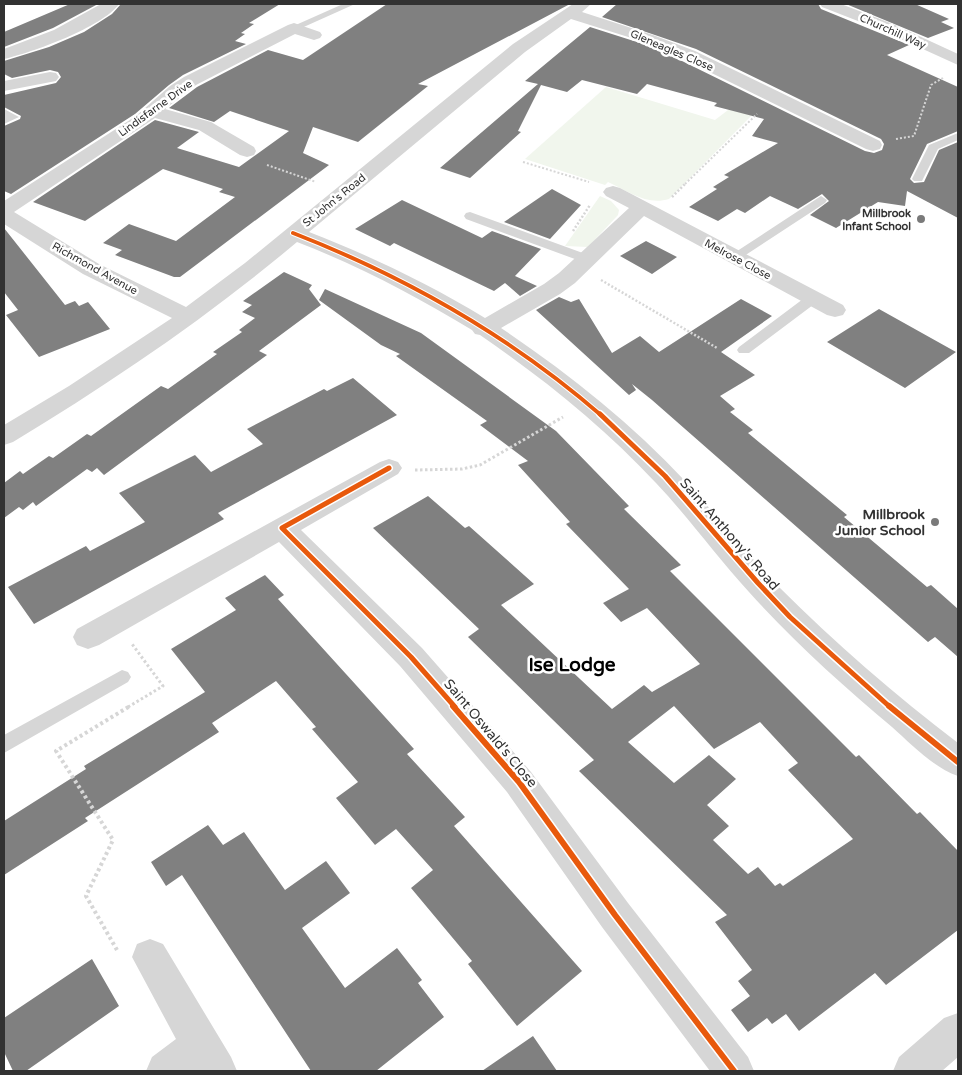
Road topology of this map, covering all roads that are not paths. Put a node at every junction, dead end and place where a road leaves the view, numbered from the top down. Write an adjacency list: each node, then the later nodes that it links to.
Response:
1 (111, 4): 7 (street)
2 (350, 4): 5 (lane)
3 (828, 4): 8 (street, Churchill Way)
4 (575, 8): 11 (street, Gleneagles Close); 26 (street, St John's Road)
5 (294, 28): 6 (street); 13 (street, Lindisfarne Drive)
6 (314, 35)
7 (4, 54)
8 (958, 60)
9 (50, 77): 10 (street)
10 (4, 86)
11 (772, 96): 12 (street); 17 (street, Gleneagles Close)
12 (750, 107)
13 (150, 111): 18 (street); 22 (street, Lindisfarne Drive)
14 (4, 112): 15 (lane)
15 (4, 121)
16 (958, 136): 19 (lane)
17 (873, 145)
18 (247, 151)
19 (918, 179)
20 (604, 196): 23 (street, Melrose Close)
21 (821, 200): 27 (lane)
22 (4, 210)
23 (648, 211): 27 (street, Melrose Close); 28 (street)
24 (4, 215): 31 (street, Richmond Avenue)
25 (470, 216): 28 (lane)
26 (293, 233): 31 (street, St John's Road); 32 (street, Saint Anthony's Road)
27 (734, 257): 29 (street, Melrose Close)
28 (583, 263): 32 (street)
29 (812, 299): 30 (street, Melrose Close); 33 (lane)
30 (835, 310)
31 (188, 317): 34 (street, St John's Road)
32 (483, 329): 40 (street, Saint Anthony's Road)
33 (744, 350)
34 (4, 436)
35 (390, 468): 36 (street)
36 (282, 528): 37 (street); 45 (street, Saint Oswald's Close)
37 (88, 637)
38 (122, 677): 39 (lane)
39 (4, 745)
40 (958, 762)
41 (150, 957): 43 (street)
42 (958, 1032): 46 (street)
43 (209, 1058): 44 (street)
44 (166, 1071)
45 (734, 1071)
46 (913, 1071)

